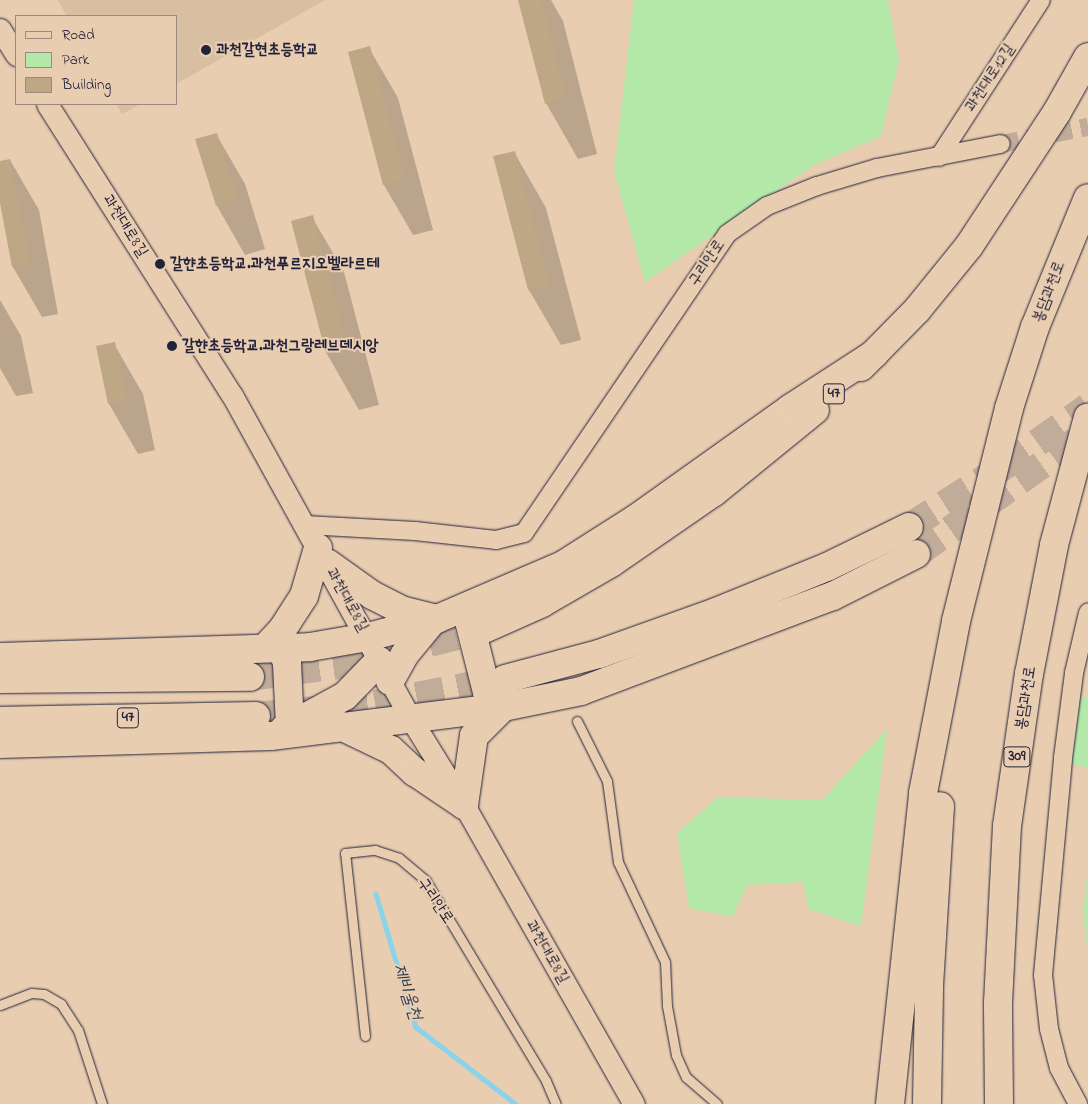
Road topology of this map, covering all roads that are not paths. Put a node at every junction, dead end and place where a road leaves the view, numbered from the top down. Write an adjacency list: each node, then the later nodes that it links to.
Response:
1 (1041, 0): 7 (street, 과천대로12길)
2 (0, 29): 3 (street)
3 (15, 53)
4 (1088, 57): 9 (highway, 47)
5 (48, 105): 12 (street, 과천대로8길)
6 (1000, 144): 7 (street, 구리안로)
7 (939, 157): 12 (street, 구리안로)
8 (1088, 198): 17 (highway, 봉담과천로)
9 (874, 354): 14 (highway); 18 (highway, 47)
10 (1088, 417): 41 (highway, 봉담과천로 / 309)
11 (909, 527): 24 (highway)
12 (317, 545): 16 (highway); 19 (highway); 21 (street, 과천대로8길)
13 (916, 554): 25 (highway)
14 (472, 605): 16 (highway); 25 (highway)
15 (1088, 613): 42 (street)
16 (435, 619): 21 (highway); 21 (highway)
17 (956, 621): 39 (highway, 봉담과천로); 40 (highway, 봉담과천로)
18 (484, 629)
19 (273, 647): 20 (highway); 21 (highway); 29 (highway)
20 (0, 657)
21 (379, 660): 26 (street, 과천대로8길); 29 (highway)
22 (250, 677): 23 (highway)
23 (0, 679)
24 (505, 679)
25 (500, 707): 26 (highway); 32 (highway)
26 (409, 716): 30 (highway); 32 (street, 과천대로8길)
27 (0, 720): 29 (highway, 47)
28 (577, 721): 38 (lane)
29 (272, 726): 30 (highway); 31 (highway)
30 (341, 726): 32 (highway)
31 (0, 744)
32 (464, 805): 37 (street, 과천대로8길)
33 (0, 1005): 35 (lane)
34 (365, 1036): 36 (lane, 구리안로)
35 (102, 1104)
36 (556, 1104)
37 (634, 1104)
38 (717, 1104)
39 (890, 1104)
40 (927, 1104)
41 (999, 1104)
42 (1078, 1104)

